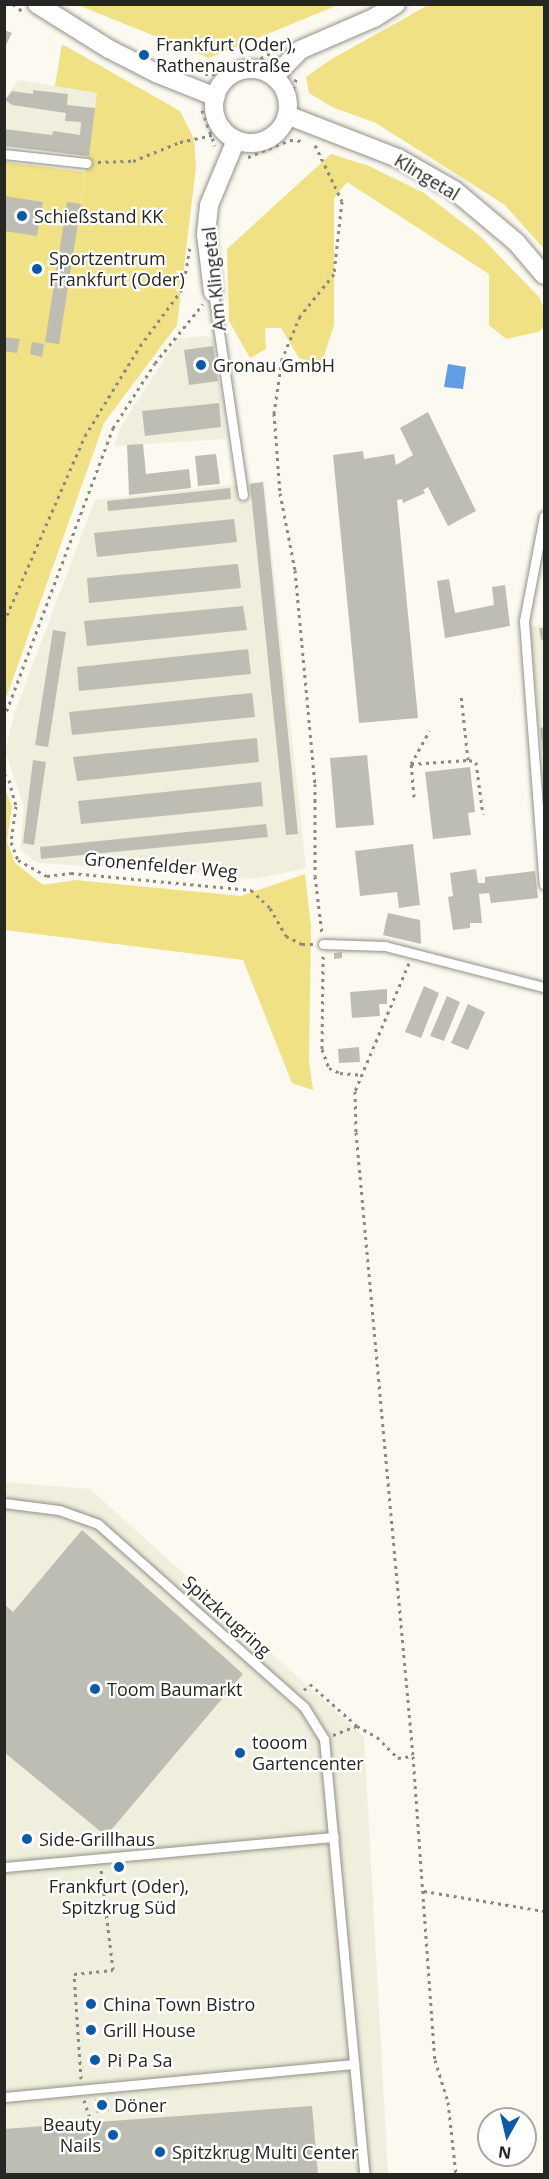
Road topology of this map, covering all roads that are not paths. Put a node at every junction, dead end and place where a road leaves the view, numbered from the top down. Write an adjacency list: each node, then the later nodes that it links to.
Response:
1 (396, 4): 3 (street)
2 (34, 11): 4 (street)
3 (274, 77): 4 (street); 5 (street)
4 (208, 101): 6 (street)
5 (287, 115): 6 (street); 9 (street, Klingetal)
6 (236, 140): 10 (street, Am Klingetal)
7 (4, 154): 8 (lane)
8 (87, 163)
9 (544, 275)
10 (213, 292): 11 (lane, Am Klingetal)
11 (243, 495)
12 (544, 516): 13 (lane)
13 (544, 884)
14 (323, 944): 15 (lane)
15 (544, 987)
16 (4, 1503): 17 (lane, Spitzkrugring)
17 (334, 1837): 18 (lane); 19 (lane, Spitzkrugring)
18 (4, 1867)
19 (354, 2064): 20 (lane); 21 (lane, Spitzkrugring)
20 (4, 2097)
21 (364, 2175)

